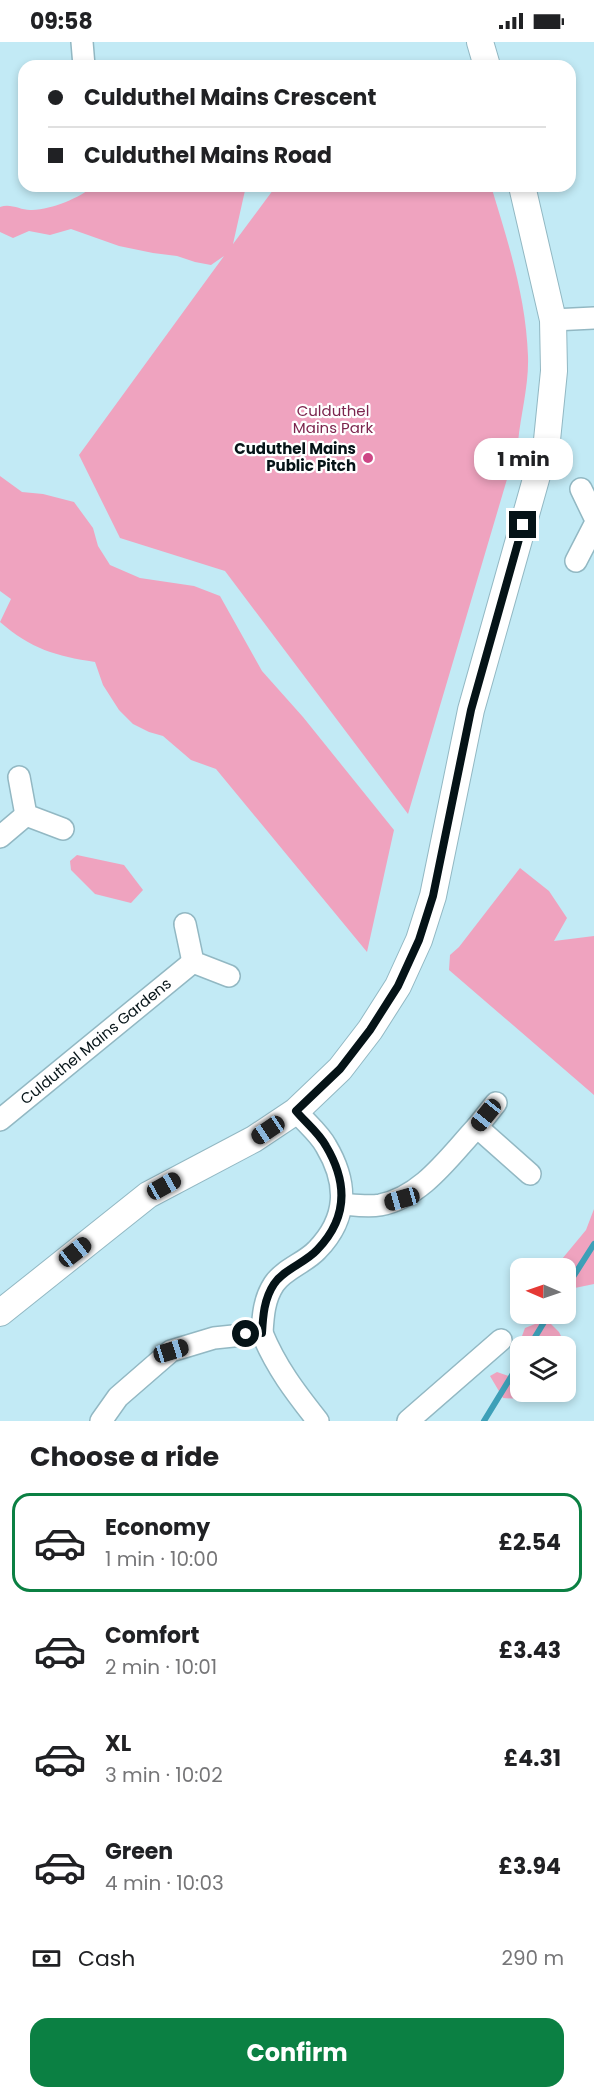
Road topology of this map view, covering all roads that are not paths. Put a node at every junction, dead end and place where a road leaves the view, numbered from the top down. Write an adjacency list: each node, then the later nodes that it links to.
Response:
1 (82, 42): 3 (street)
2 (480, 42): 4 (street)
3 (84, 60)
4 (485, 60)
5 (523, 192): 7 (street)
6 (594, 318): 7 (street)
7 (553, 321): 20 (street)
8 (581, 489): 9 (street)
9 (594, 516)
10 (594, 526): 11 (street)
11 (576, 561)
12 (19, 777): 13 (street)
13 (26, 815): 14 (street); 15 (street)
14 (63, 829)
15 (0, 837)
16 (185, 924): 17 (street)
17 (193, 962): 18 (street); 21 (street, Culduthel Mains Gardens)
18 (229, 976)
19 (496, 1103): 22 (street)
20 (296, 1111): 24 (street); 25 (street)
21 (0, 1120)
22 (477, 1127): 23 (street); 24 (street)
23 (530, 1174)
24 (342, 1204): 26 (street)
25 (0, 1313)
26 (262, 1333): 28 (street); 29 (street)
27 (501, 1340): 30 (street)
28 (101, 1421)
29 (318, 1421)
30 (408, 1421)

